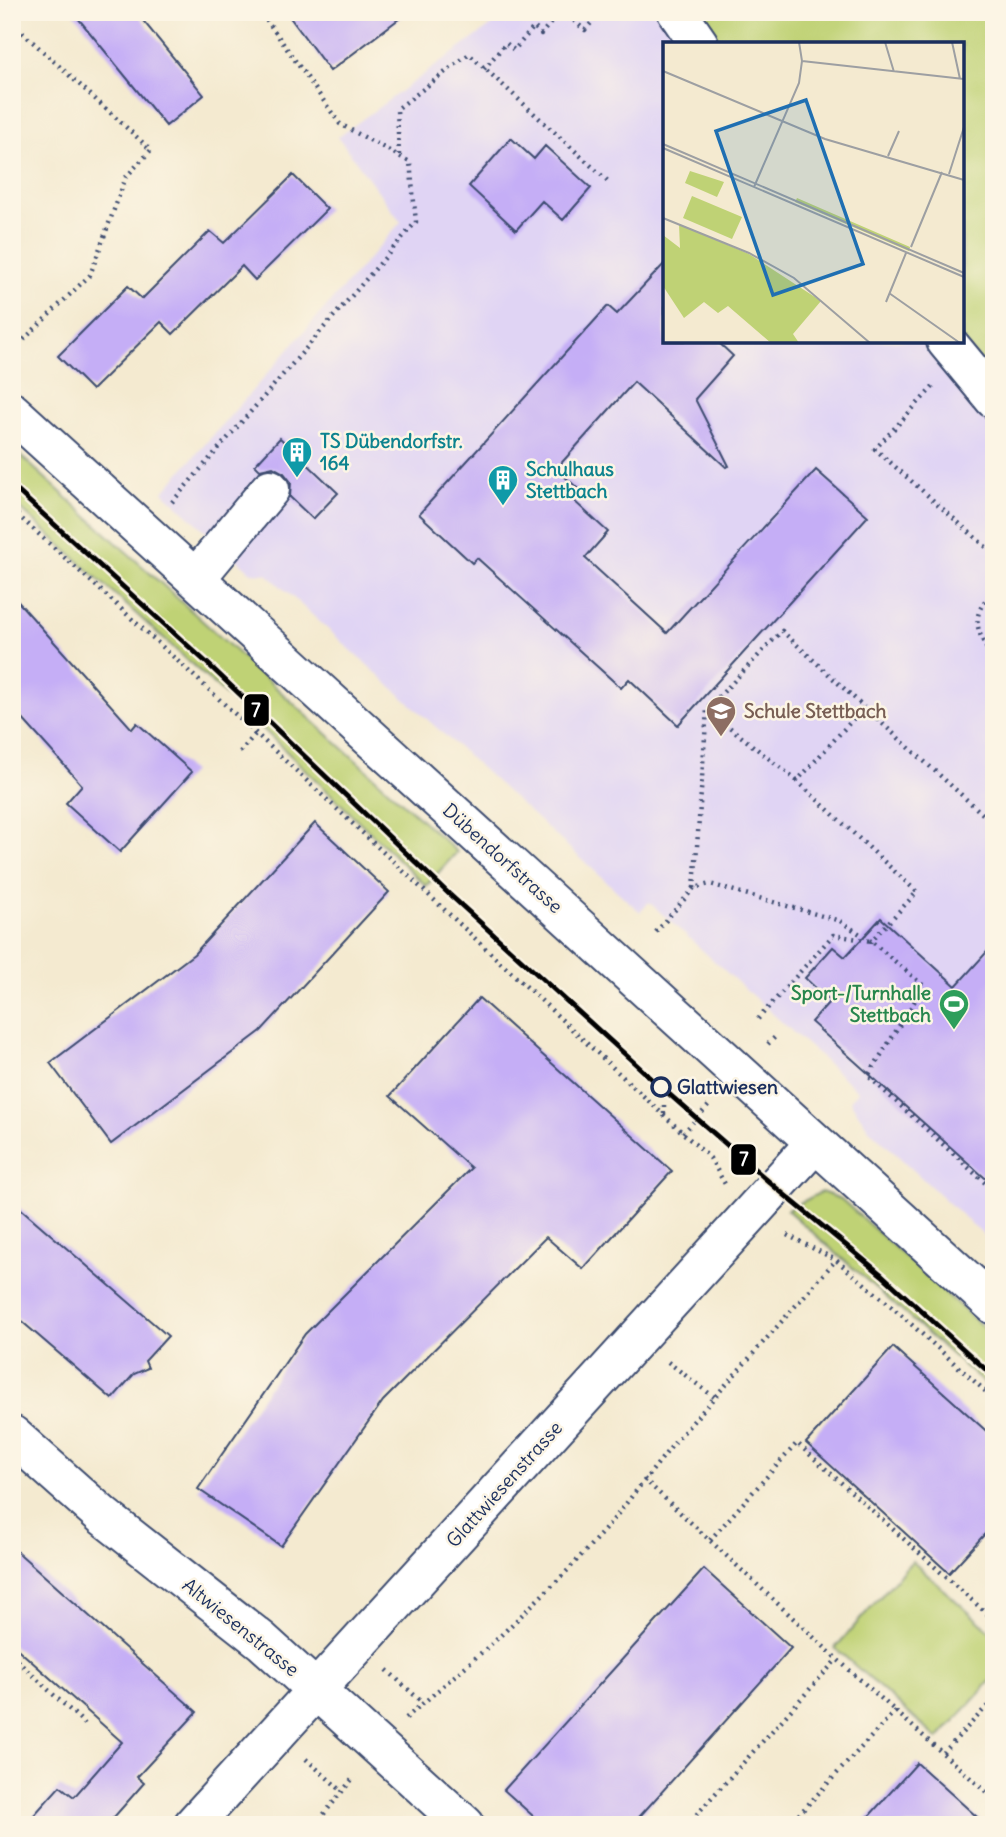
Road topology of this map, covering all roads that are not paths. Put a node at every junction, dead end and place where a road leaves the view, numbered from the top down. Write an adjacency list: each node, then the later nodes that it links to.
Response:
1 (677, 12): 2 (street)
2 (698, 42)
3 (953, 350): 4 (street)
4 (994, 399)
5 (12, 412): 7 (street, Dübendorfstrasse)
6 (270, 489): 7 (street)
7 (196, 578): 8 (street, Dübendorfstrasse)
8 (816, 1143): 9 (street, Dübendorfstrasse); 11 (street, Glattwiesenstrasse)
9 (994, 1305)
10 (12, 1435): 11 (street, Altwiesenstrasse)
11 (316, 1690): 12 (street, Glattwiesenstrasse); 13 (street, Altwiesenstrasse)
12 (193, 1825)
13 (465, 1825)

